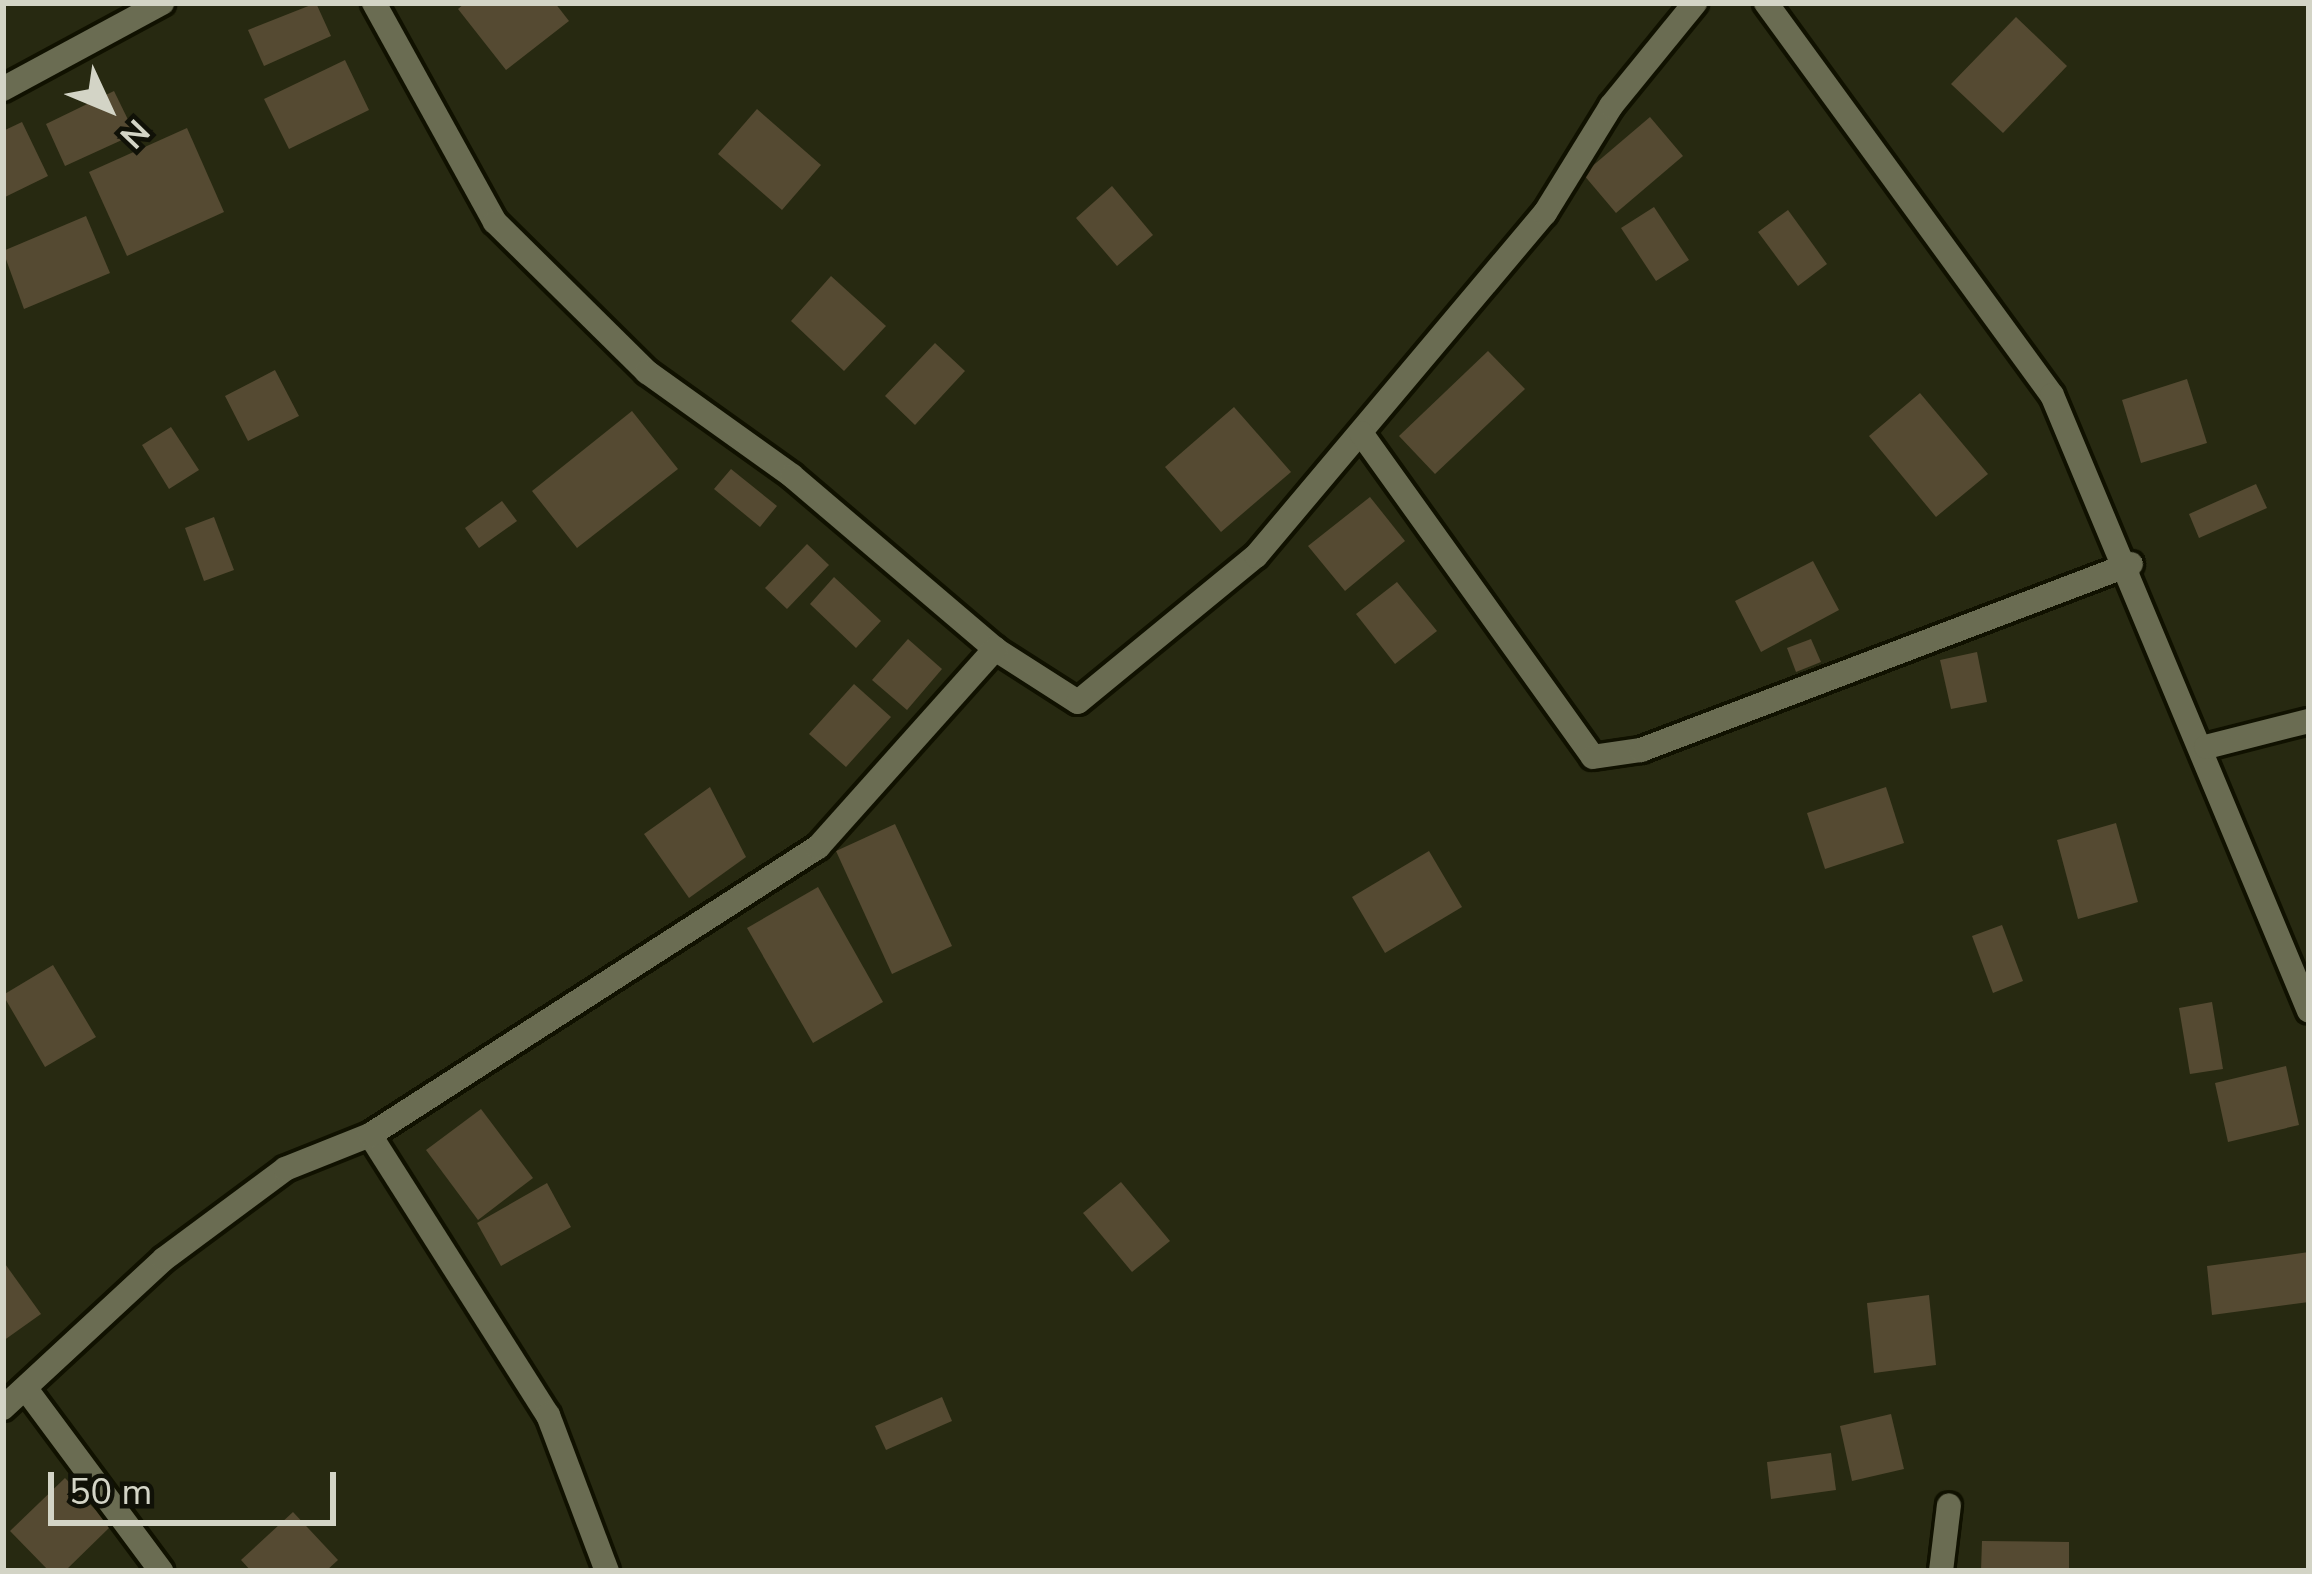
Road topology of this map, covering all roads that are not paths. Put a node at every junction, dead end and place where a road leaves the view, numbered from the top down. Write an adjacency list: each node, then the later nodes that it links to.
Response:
1 (162, 3): 5 (street)
2 (374, 3): 8 (street)
3 (1695, 3): 6 (street)
4 (1766, 3): 7 (street)
5 (3, 89)
6 (1361, 433): 7 (street); 8 (street)
7 (2131, 564): 10 (street)
8 (994, 650): 12 (street)
9 (2309, 721): 10 (street)
10 (2206, 747): 11 (street)
11 (2309, 1012)
12 (370, 1136): 13 (street); 17 (street)
13 (26, 1389): 14 (street); 16 (street)
14 (3, 1408)
15 (1949, 1505): 18 (street)
16 (161, 1571)
17 (608, 1571)
18 (1941, 1571)

